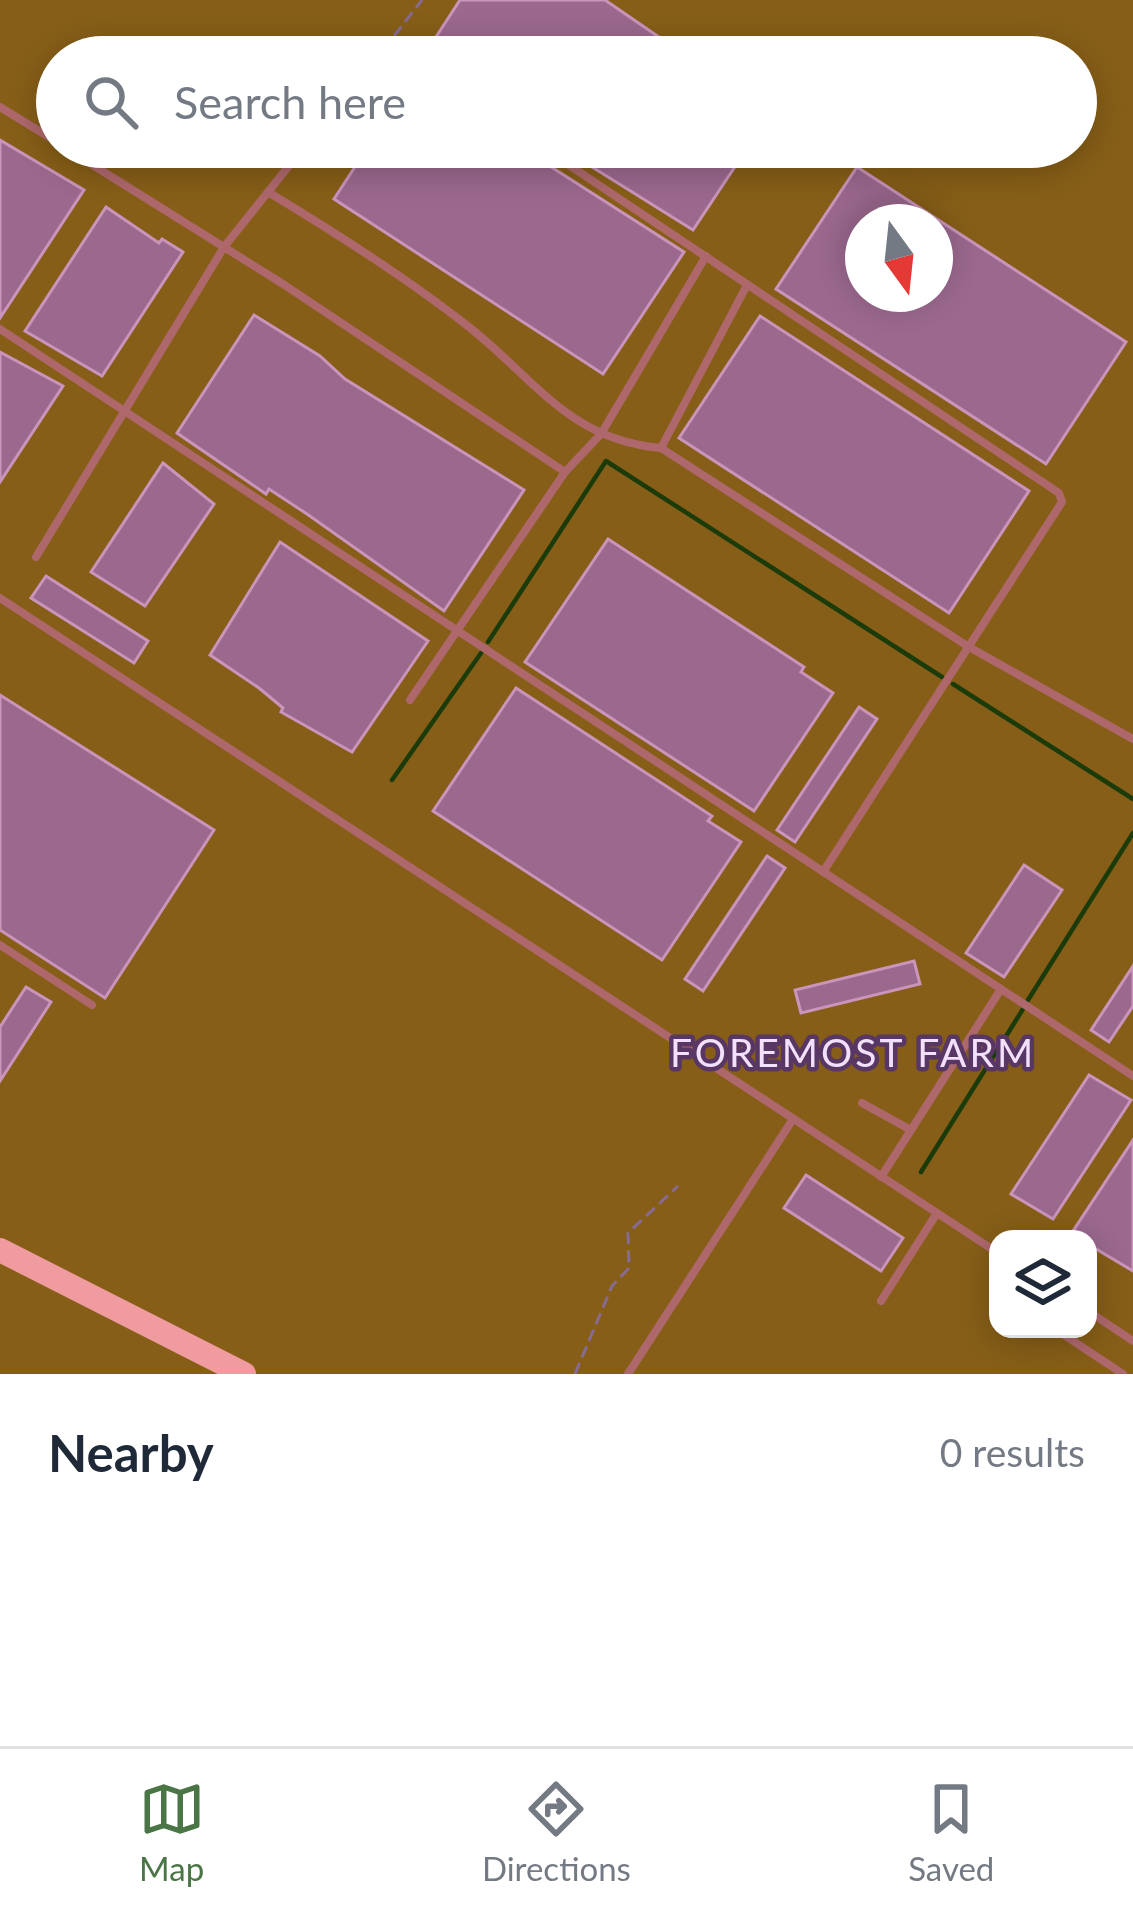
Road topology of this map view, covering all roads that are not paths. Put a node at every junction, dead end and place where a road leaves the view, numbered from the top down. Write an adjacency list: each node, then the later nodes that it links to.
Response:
1 (0, 106): 2 (lane)
2 (36, 129)
3 (98, 168): 7 (lane)
4 (287, 168): 6 (lane)
5 (574, 168): 8 (lane)
6 (268, 192): 7 (lane); 12 (lane)
7 (224, 247): 11 (lane); 14 (lane)
8 (706, 256): 9 (lane); 12 (lane)
9 (747, 284): 13 (lane); 18 (lane)
10 (0, 329): 11 (lane)
11 (126, 413): 15 (lane); 17 (lane)
12 (601, 434): 13 (lane); 14 (lane)
13 (661, 448): 18 (lane)
14 (565, 472): 17 (lane)
15 (36, 557)
16 (0, 598): 27 (lane)
17 (459, 632): 19 (lane); 21 (lane)
18 (969, 647): 20 (lane); 21 (lane)
19 (410, 700)
20 (1133, 739)
21 (823, 872): 23 (lane)
22 (0, 945): 24 (lane)
23 (1001, 989): 25 (lane); 28 (lane)
24 (92, 1005)
25 (1133, 1076)
26 (862, 1103): 28 (lane)
27 (793, 1119): 29 (lane); 38 (lane)
28 (910, 1130): 29 (lane)
29 (881, 1177): 30 (lane)
30 (937, 1213): 31 (lane); 33 (lane)
31 (989, 1247)
32 (0, 1250): 37 (main road)
33 (881, 1301)
34 (1097, 1317): 36 (lane)
35 (1069, 1338): 39 (lane)
36 (1133, 1341)
37 (244, 1374)
38 (628, 1374)
39 (1123, 1374)

